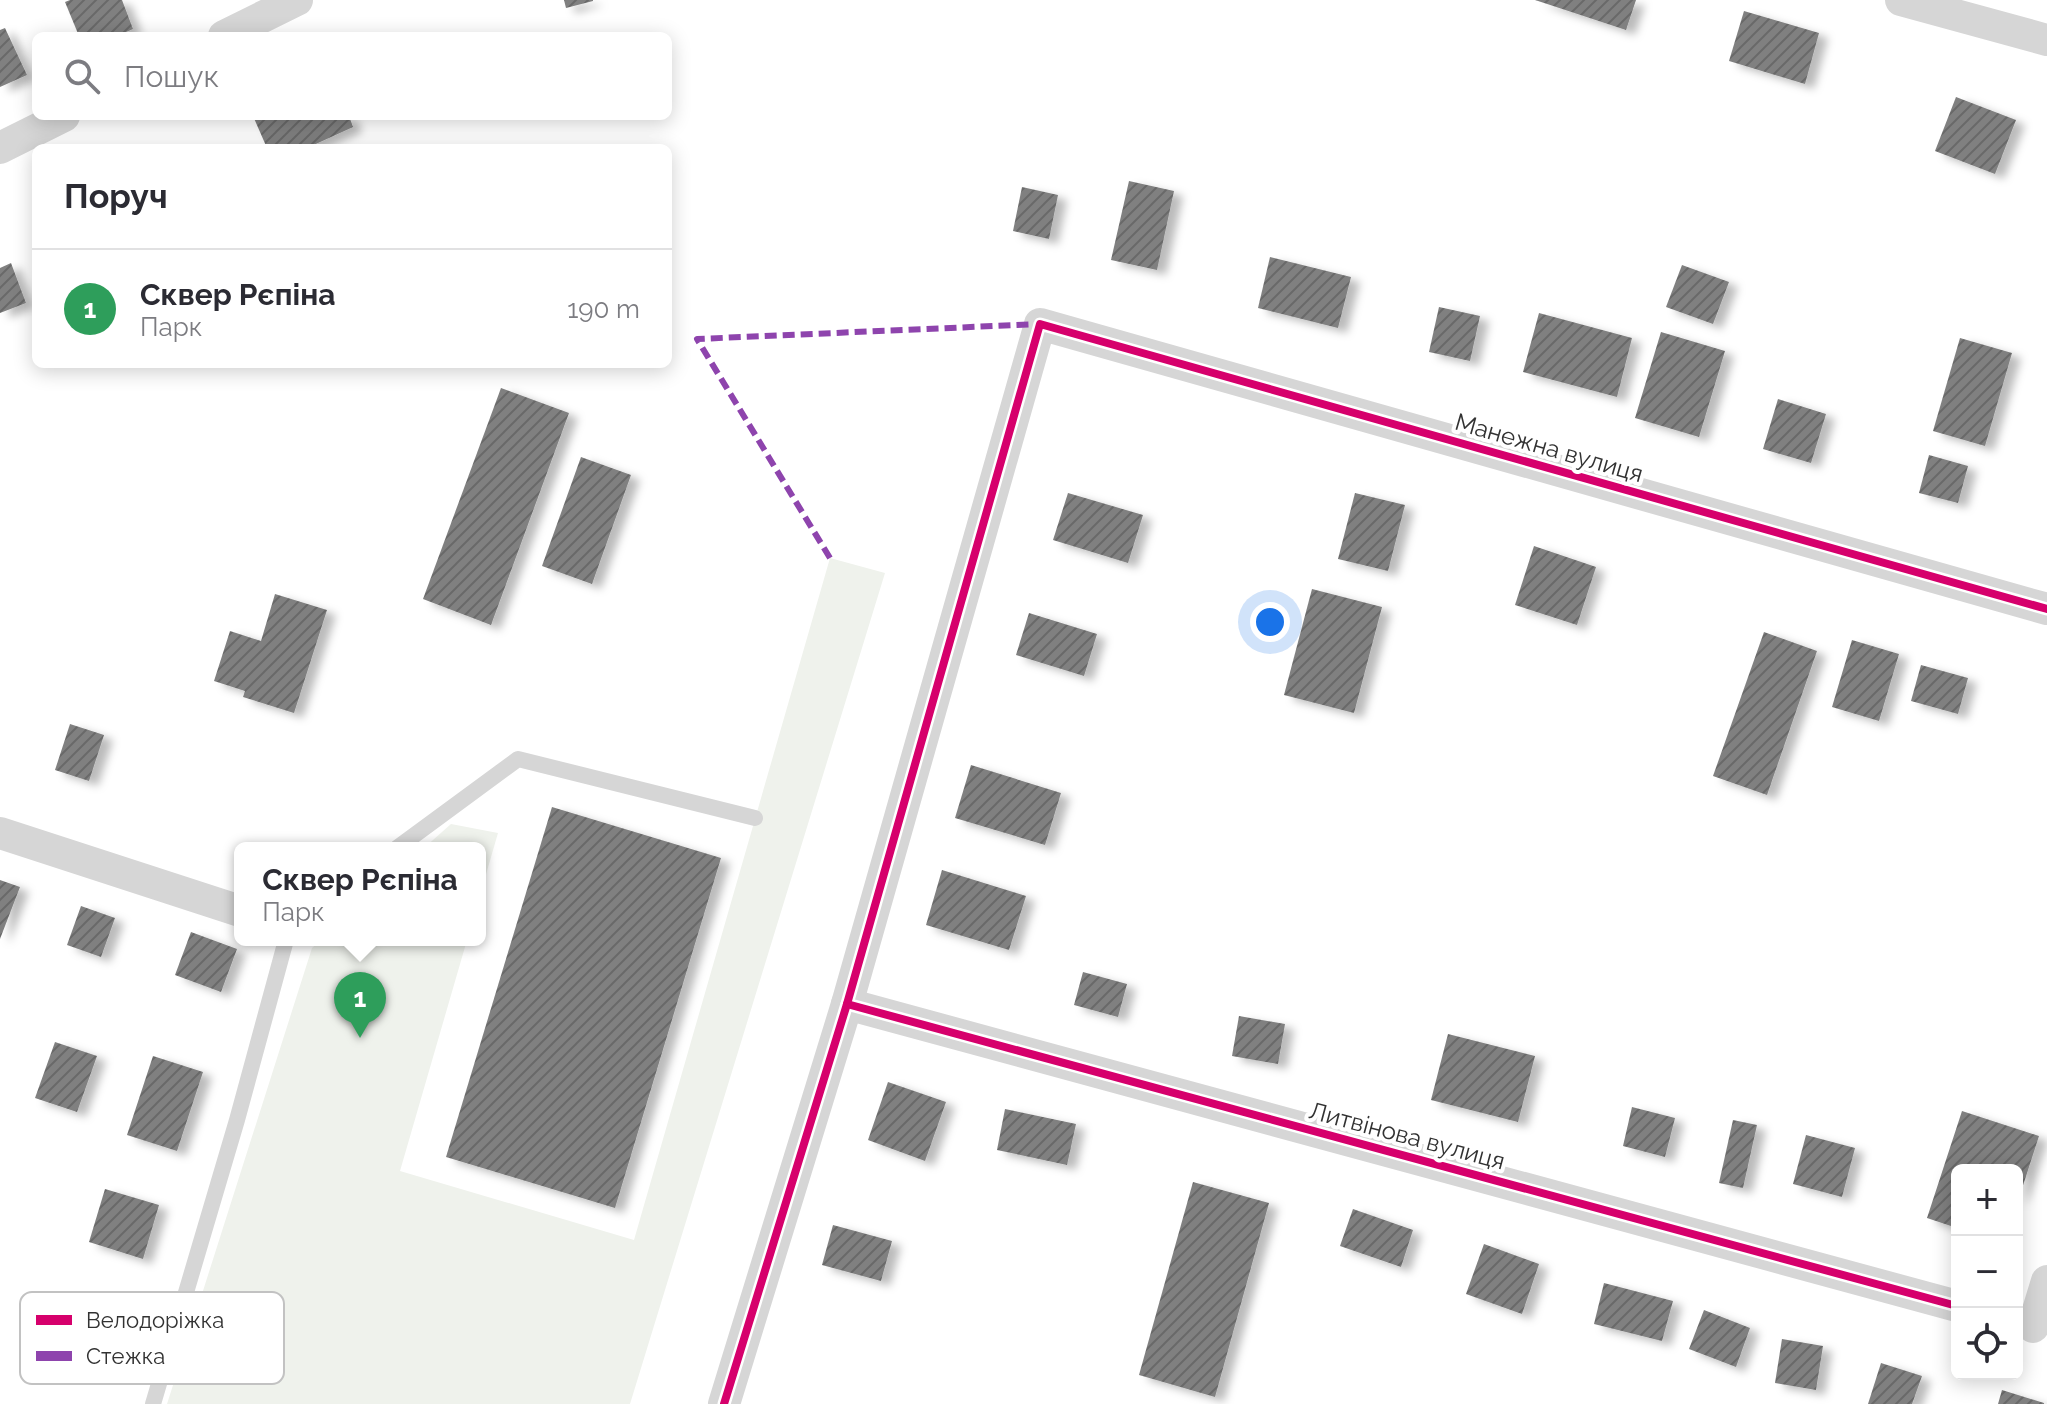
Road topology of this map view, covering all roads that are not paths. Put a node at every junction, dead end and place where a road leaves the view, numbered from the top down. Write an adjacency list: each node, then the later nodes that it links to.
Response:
1 (297, 0): 3 (street)
2 (1901, 0): 4 (street)
3 (232, 32)
4 (2047, 40)
5 (56, 120): 6 (street)
6 (0, 148)
7 (2047, 609): 13 (street, Манежна вулиця)
8 (755, 818): 10 (lane)
9 (0, 833): 11 (street)
10 (405, 842)
11 (234, 909)
12 (284, 946): 15 (lane)
13 (847, 1004): 16 (street, Литвінова вулиця); 20 (street)
14 (2047, 1281): 17 (street)
15 (186, 1292)
16 (1951, 1304)
17 (2032, 1327)
18 (159, 1384): 19 (lane)
19 (153, 1404)
20 (724, 1404)

